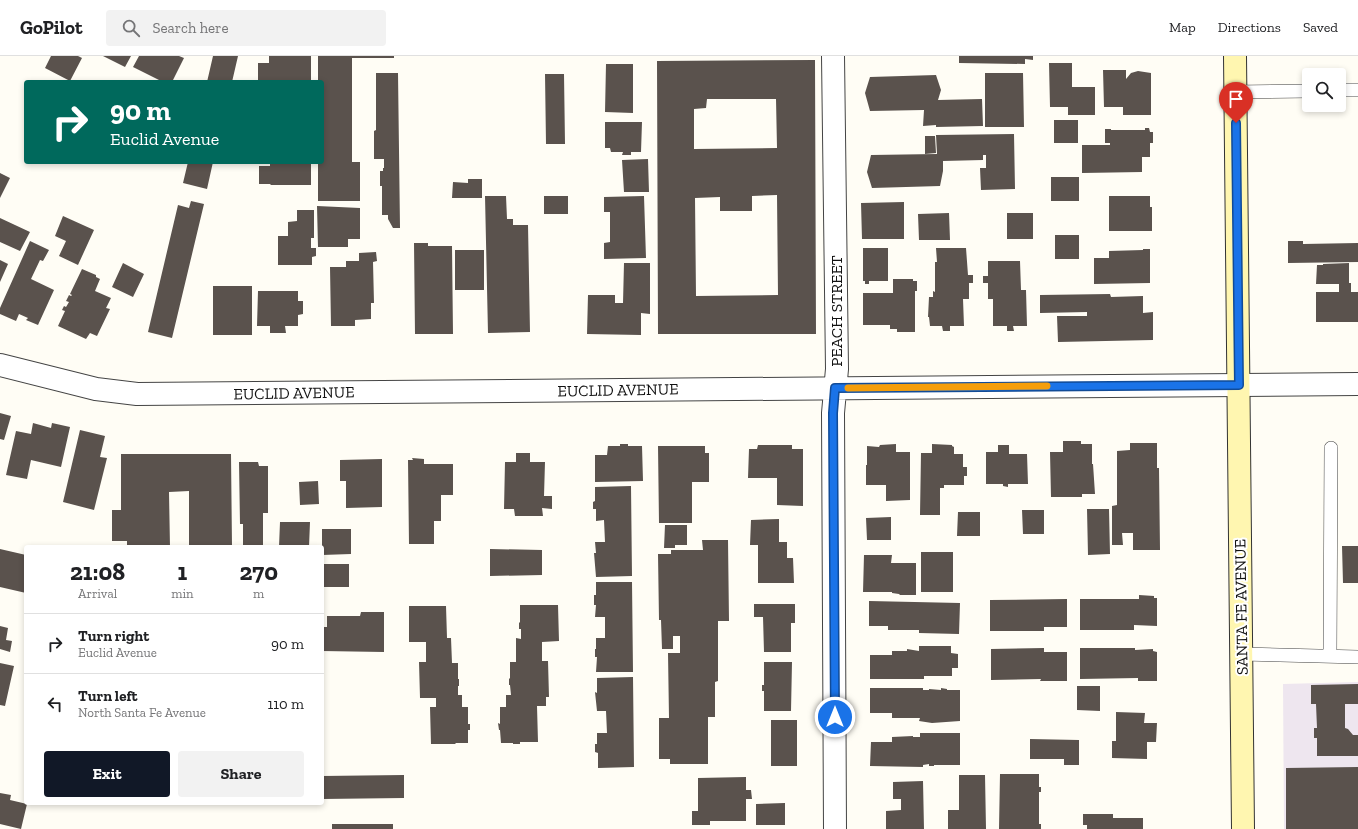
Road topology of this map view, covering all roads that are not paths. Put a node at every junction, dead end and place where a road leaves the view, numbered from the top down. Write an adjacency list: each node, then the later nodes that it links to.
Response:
1 (833, 56): 10 (street, PEACH STREET)
2 (1235, 56): 6 (main road, SANTA FE AVENUE)
3 (1302, 90): 6 (lane)
4 (1346, 90): 5 (lane)
5 (1358, 90)
6 (1235, 92): 9 (main road, SANTA FE AVENUE)
7 (0, 365): 10 (street, EUCLID AVENUE)
8 (1358, 384): 9 (street, EUCLID AVENUE)
9 (1239, 385): 10 (street, EUCLID AVENUE); 12 (main road, SANTA FE AVENUE)
10 (835, 388): 15 (street, PEACH STREET)
11 (1331, 448): 13 (lane)
12 (1242, 654): 13 (lane); 16 (main road, SANTA FE AVENUE)
13 (1330, 656): 14 (lane)
14 (1358, 656)
15 (835, 829)
16 (1243, 829)

